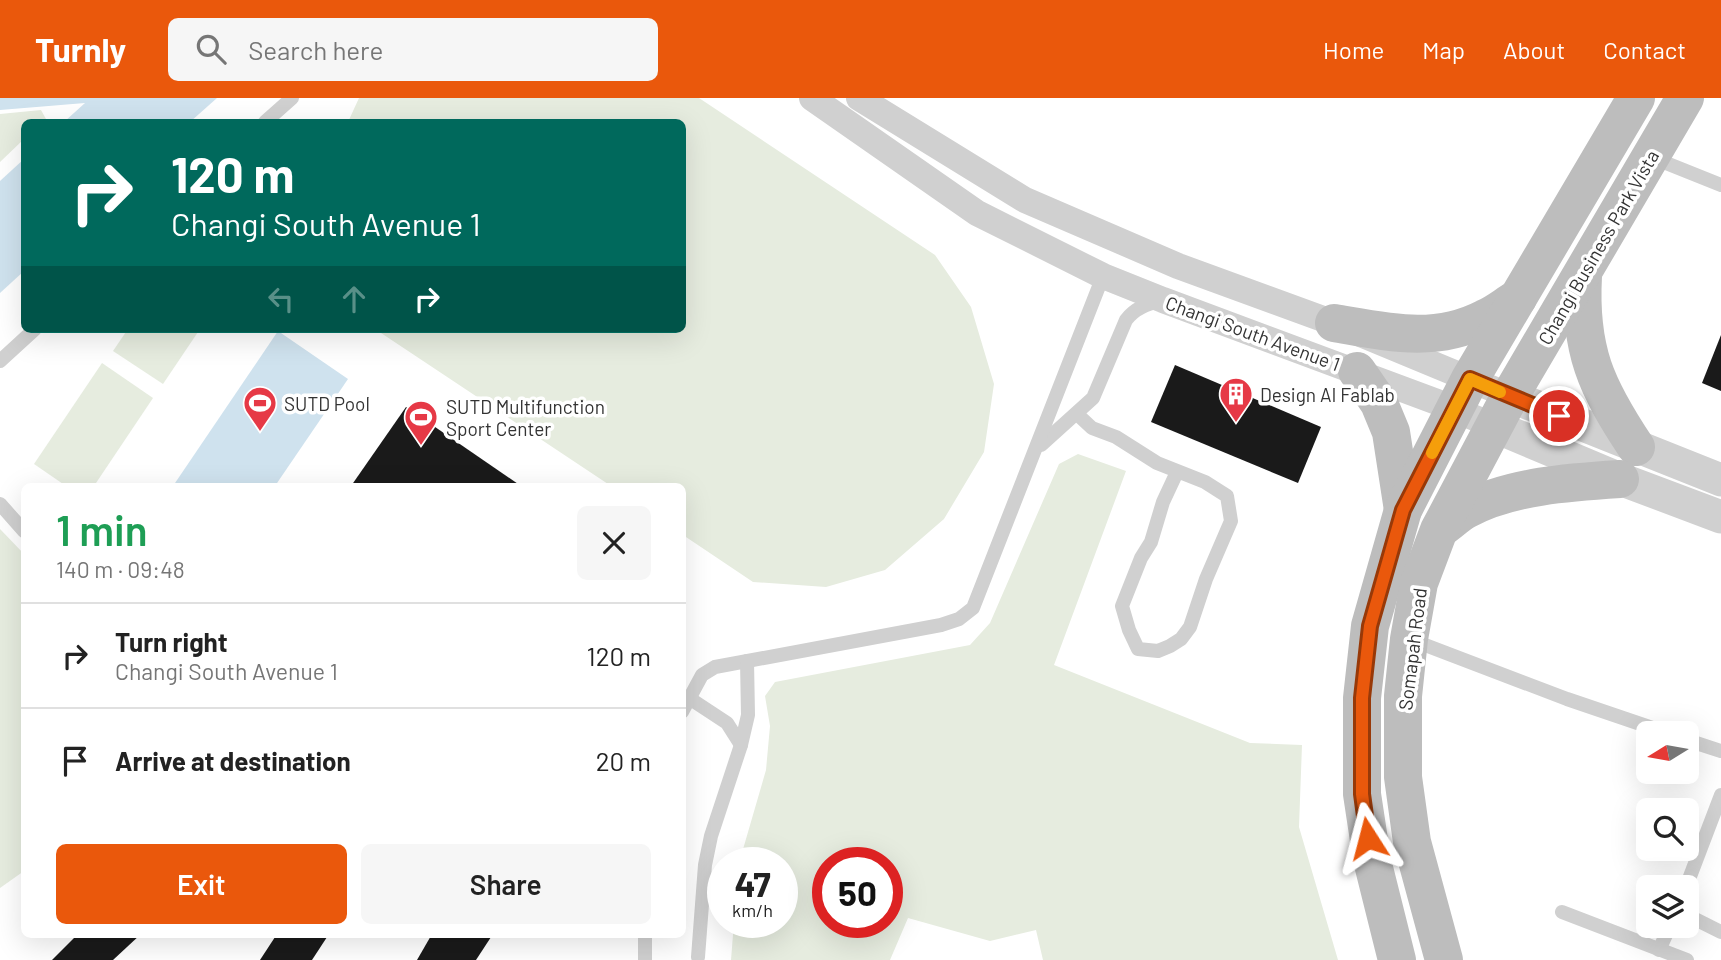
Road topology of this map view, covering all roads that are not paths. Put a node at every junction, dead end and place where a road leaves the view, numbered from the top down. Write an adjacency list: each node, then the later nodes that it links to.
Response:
1 (292, 98): 6 (lane)
2 (812, 98): 10 (street, Changi South Avenue 1)
3 (859, 98): 13 (street, Changi South Avenue 1)
4 (1636, 98): 11 (main road)
5 (1685, 98): 7 (main road, Changi Business Park Vista)
6 (268, 119)
7 (1651, 157): 8 (lane); 9 (main road, Changi Business Park Vista)
8 (1721, 186)
9 (1583, 274): 18 (main road, Changi Business Park Vista); 21 (main road)
10 (1104, 276): 12 (street, Changi South Avenue 1); 20 (lane)
11 (1520, 296): 13 (main road); 17 (main road)
12 (1163, 300): 16 (street, Changi South Avenue 1); 19 (lane)
13 (1334, 323): 17 (street, Changi South Avenue 1)
14 (31, 333): 15 (lane)
15 (0, 361)
16 (1357, 371): 17 (street, Changi South Avenue 1); 25 (main road)
17 (1462, 394): 18 (street, Changi South Avenue 1); 25 (main road, Somapah Road)
18 (1503, 411): 21 (street, Changi South Avenue 1); 28 (main road, Somapah Road)
19 (1077, 414): 20 (lane); 22 (lane)
20 (1033, 455): 30 (lane)
21 (1628, 463): 23 (street, Changi South Avenue 1); 26 (street, Changi South Avenue 1); 28 (main road)
22 (1177, 472): 22 (lane)
23 (1721, 480)
24 (0, 504): 27 (lane)
25 (1403, 510): 47 (main road, Somapah Road)
26 (1721, 517)
27 (21, 528)
28 (1440, 530): 29 (main road, Somapah Road)
29 (1409, 639): 32 (lane); 48 (main road, Somapah Road)
30 (747, 661): 31 (lane); 34 (lane)
31 (686, 705): 34 (lane)
32 (1636, 722)
33 (1699, 744): 35 (lane)
34 (741, 745): 45 (lane)
35 (1721, 751)
36 (1721, 795): 37 (lane)
37 (1691, 875)
38 (1562, 912): 43 (lane)
39 (1699, 921): 40 (lane)
40 (1721, 932)
41 (645, 938): 44 (lane)
42 (1664, 938): 43 (lane)
43 (1659, 950): 49 (lane)
44 (645, 956): 46 (lane)
45 (698, 957)
46 (660, 960)
47 (1397, 960)
48 (1444, 960)
49 (1687, 960)

